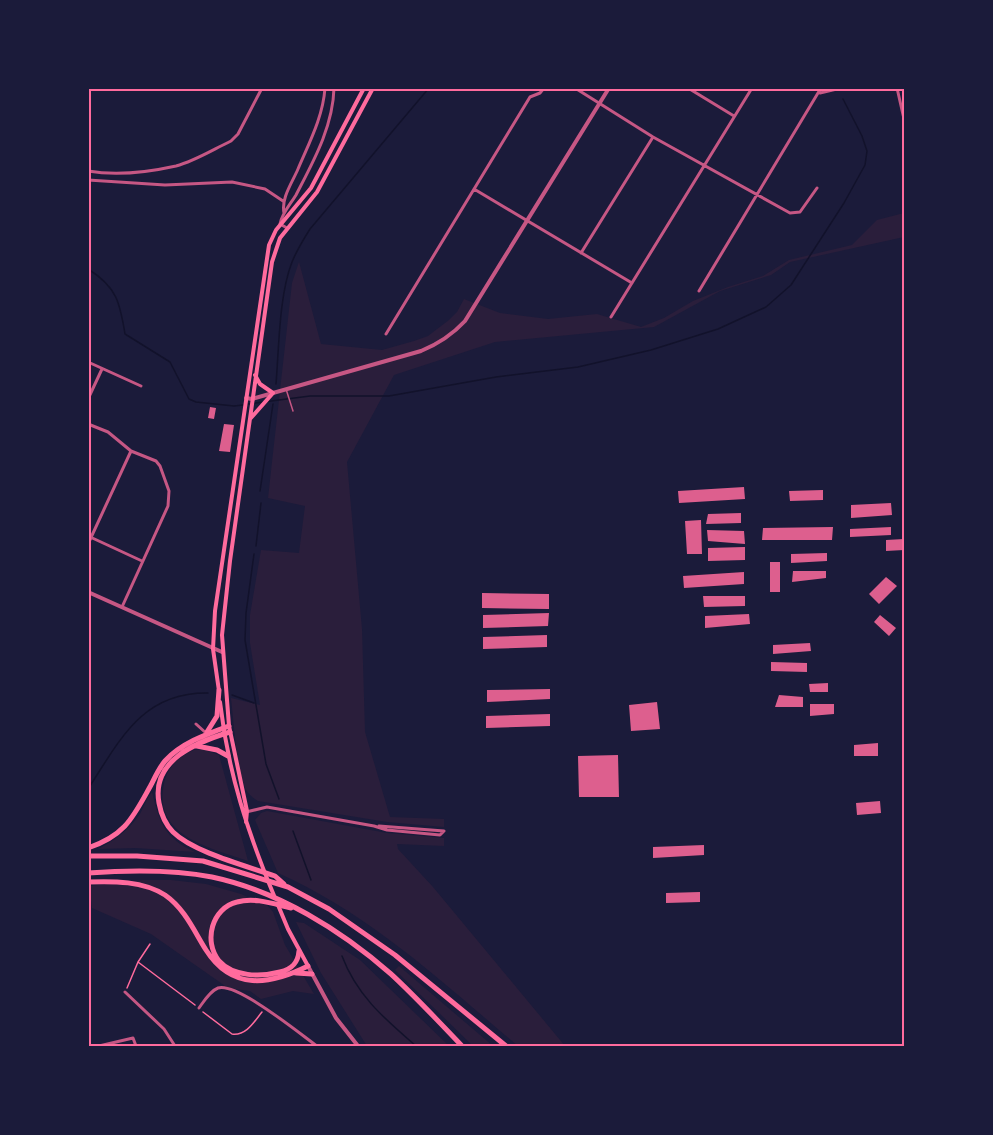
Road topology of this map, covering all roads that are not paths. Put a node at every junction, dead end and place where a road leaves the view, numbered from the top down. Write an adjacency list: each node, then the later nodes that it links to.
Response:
1 (262, 88): 19 (street)
2 (325, 88): 24 (street)
3 (334, 88): 25 (street)
4 (364, 88): 27 (main road)
5 (373, 88): 28 (main road)
6 (544, 88): 22 (street)
7 (575, 88): 14 (street)
8 (609, 88): 14 (street)
9 (688, 88): 15 (street)
10 (752, 88): 15 (street)
11 (841, 88): 13 (street)
12 (897, 88): 16 (street)
13 (821, 91): 23 (street)
14 (600, 104): 17 (street); 26 (street)
15 (734, 116): 18 (street)
16 (904, 119)
17 (653, 137): 18 (street); 29 (street)
18 (705, 167): 23 (street); 30 (street)
19 (88, 171)
20 (88, 180): 24 (street)
21 (817, 188): 23 (street)
22 (474, 189): 26 (street); 33 (street)
23 (756, 195): 31 (street)
24 (283, 201): 25 (street)
25 (284, 213): 27 (street)
26 (527, 220): 29 (street); 38 (street)
27 (280, 225): 28 (street); 40 (main road)
28 (287, 228): 36 (main road)
29 (581, 253): 30 (street)
30 (632, 283): 32 (street)
31 (699, 291)
32 (612, 317)
33 (386, 334)
34 (88, 362): 35 (street)
35 (102, 369): 37 (street); 41 (street)
36 (255, 375): 39 (main road); 42 (main road)
37 (141, 386)
38 (286, 389): 39 (street); 43 (lane)
39 (273, 393): 42 (street); 44 (main road)
40 (246, 398): 42 (street); 52 (main road)
41 (88, 399)
42 (252, 399): 44 (main road)
43 (293, 411)
44 (249, 420): 53 (main road)
45 (88, 424): 46 (street)
46 (131, 451): 47 (street); 49 (street)
47 (90, 537): 48 (street); 49 (street)
48 (88, 544)
49 (142, 561): 51 (street)
50 (88, 592): 51 (street)
51 (122, 607): 52 (street)
52 (213, 649): 53 (street); 54 (main road)
53 (222, 652): 56 (main road)
54 (219, 690): 56 (main road); 57 (highway)
55 (196, 724): 57 (street)
56 (227, 730): 57 (highway); 58 (highway); 59 (main road); 60 (main road)
57 (206, 733): 62 (highway)
58 (195, 746): 59 (highway); 66 (highway)
59 (228, 756): 60 (main road)
60 (244, 812): 61 (street); 68 (main road)
61 (374, 826): 61 (street)
62 (88, 848)
63 (88, 856): 66 (highway)
64 (88, 873): 67 (highway)
65 (88, 882): 70 (highway)
66 (288, 887): 80 (highway)
67 (299, 909): 70 (highway); 79 (highway)
68 (299, 951): 69 (main road); 70 (highway)
69 (307, 963): 70 (highway); 71 (street)
70 (293, 971): 71 (highway)
71 (312, 974): 78 (street)
72 (125, 992): 76 (street)
73 (199, 1008): 77 (street)
74 (99, 1047): 75 (street)
75 (136, 1047)
76 (175, 1047)
77 (316, 1047)
78 (358, 1047)
79 (462, 1047)
80 (506, 1047)

